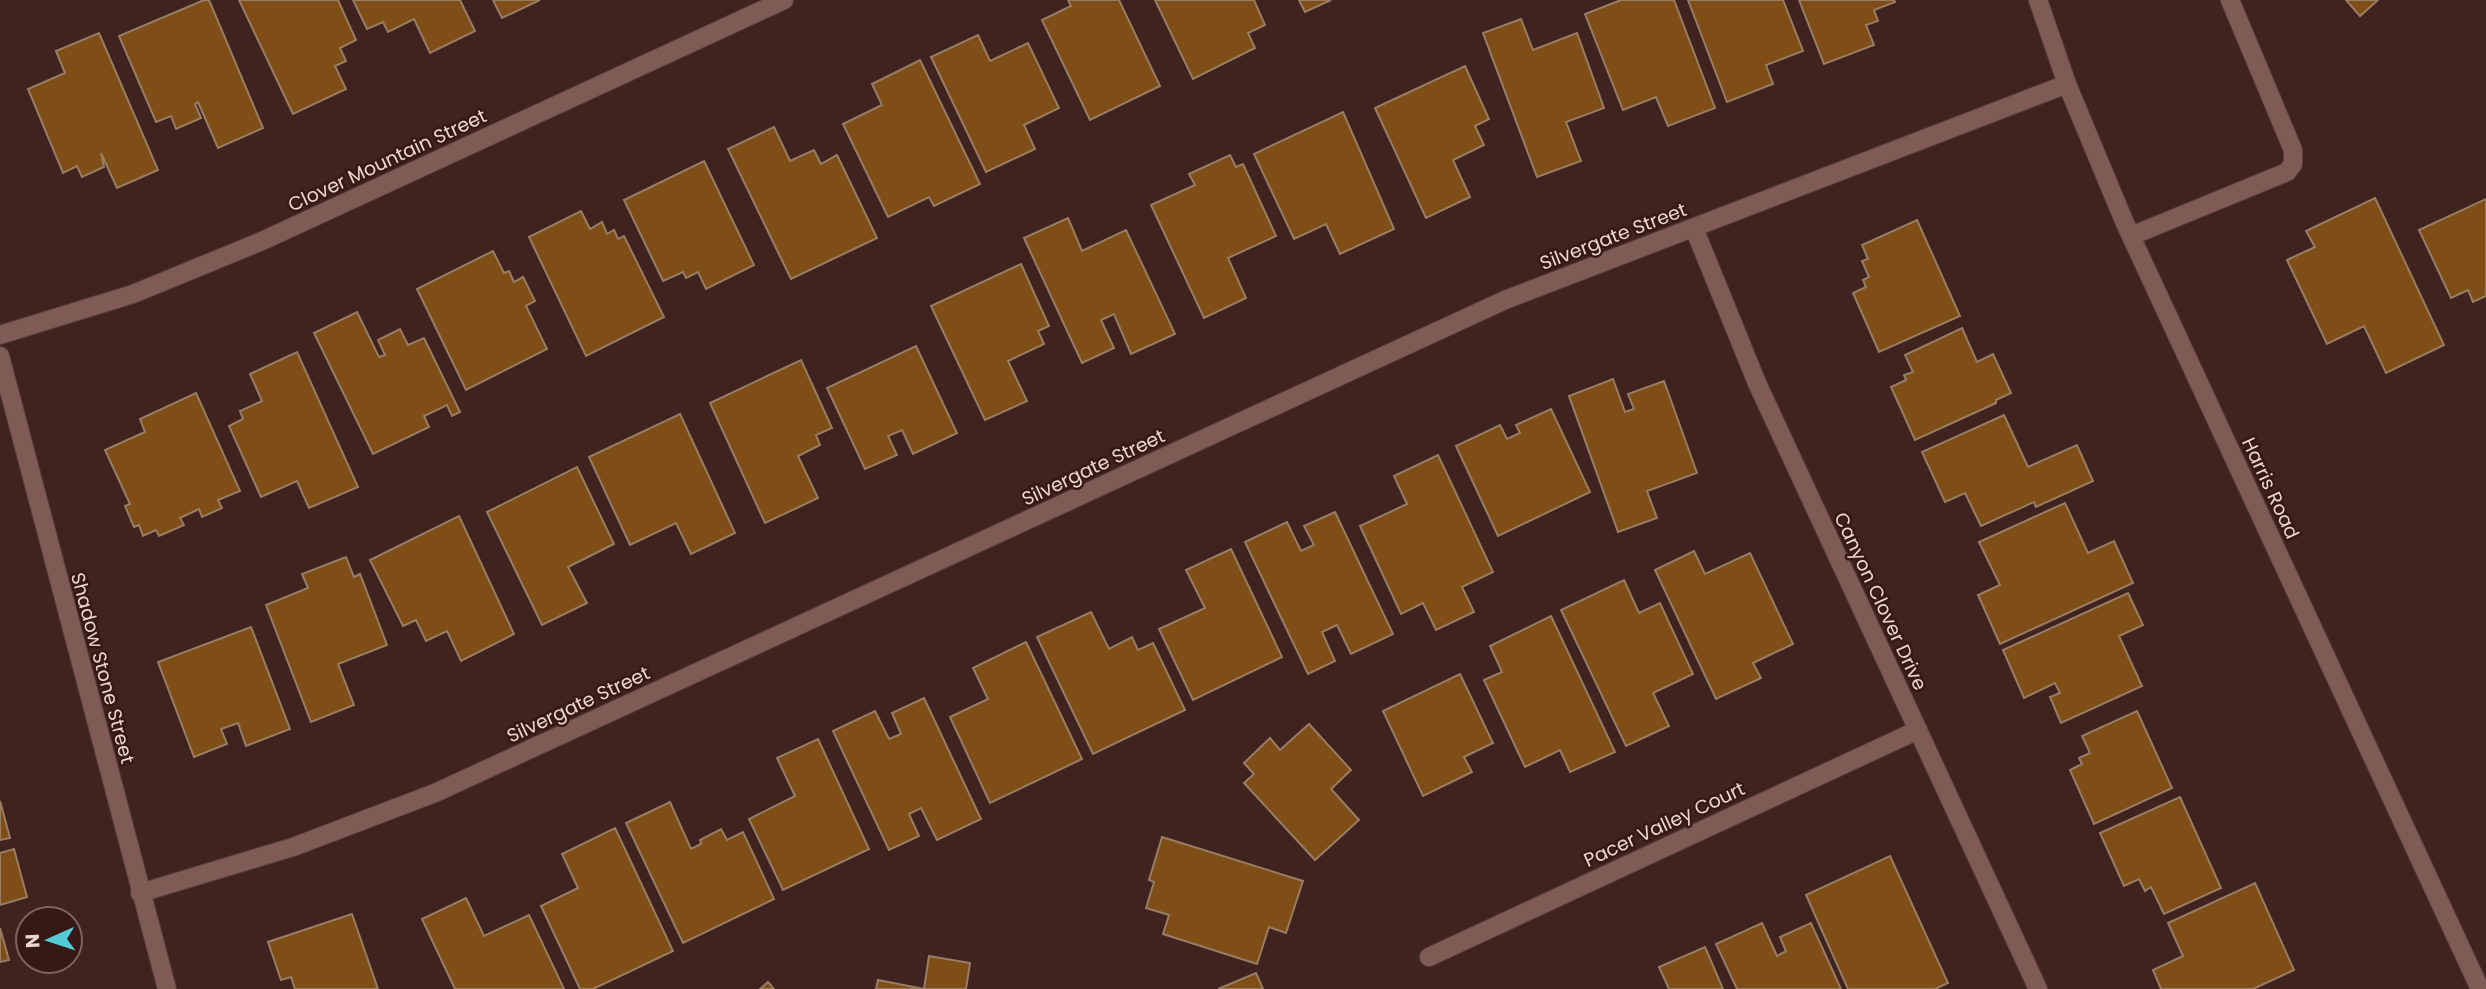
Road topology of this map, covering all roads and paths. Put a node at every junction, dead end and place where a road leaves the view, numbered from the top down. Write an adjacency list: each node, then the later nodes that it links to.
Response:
1 (784, 0): 7 (street, Clover Mountain Street)
2 (2038, 0): 4 (street, Harris Road)
3 (2230, 0): 6 (street)
4 (2067, 84): 5 (street, Silvergate Street); 6 (street, Harris Road)
5 (1694, 228): 9 (street, Canyon Clover Drive); 10 (street, Silvergate Street)
6 (2132, 236): 14 (street, Harris Road)
7 (0, 335)
8 (0, 356): 10 (street, Shadow Stone Street)
9 (1918, 730): 11 (street, Pacer Valley Court); 13 (street, Canyon Clover Drive)
10 (140, 893): 12 (street, Shadow Stone Street)
11 (1429, 957)
12 (167, 989)
13 (2038, 989)
14 (2480, 989)

